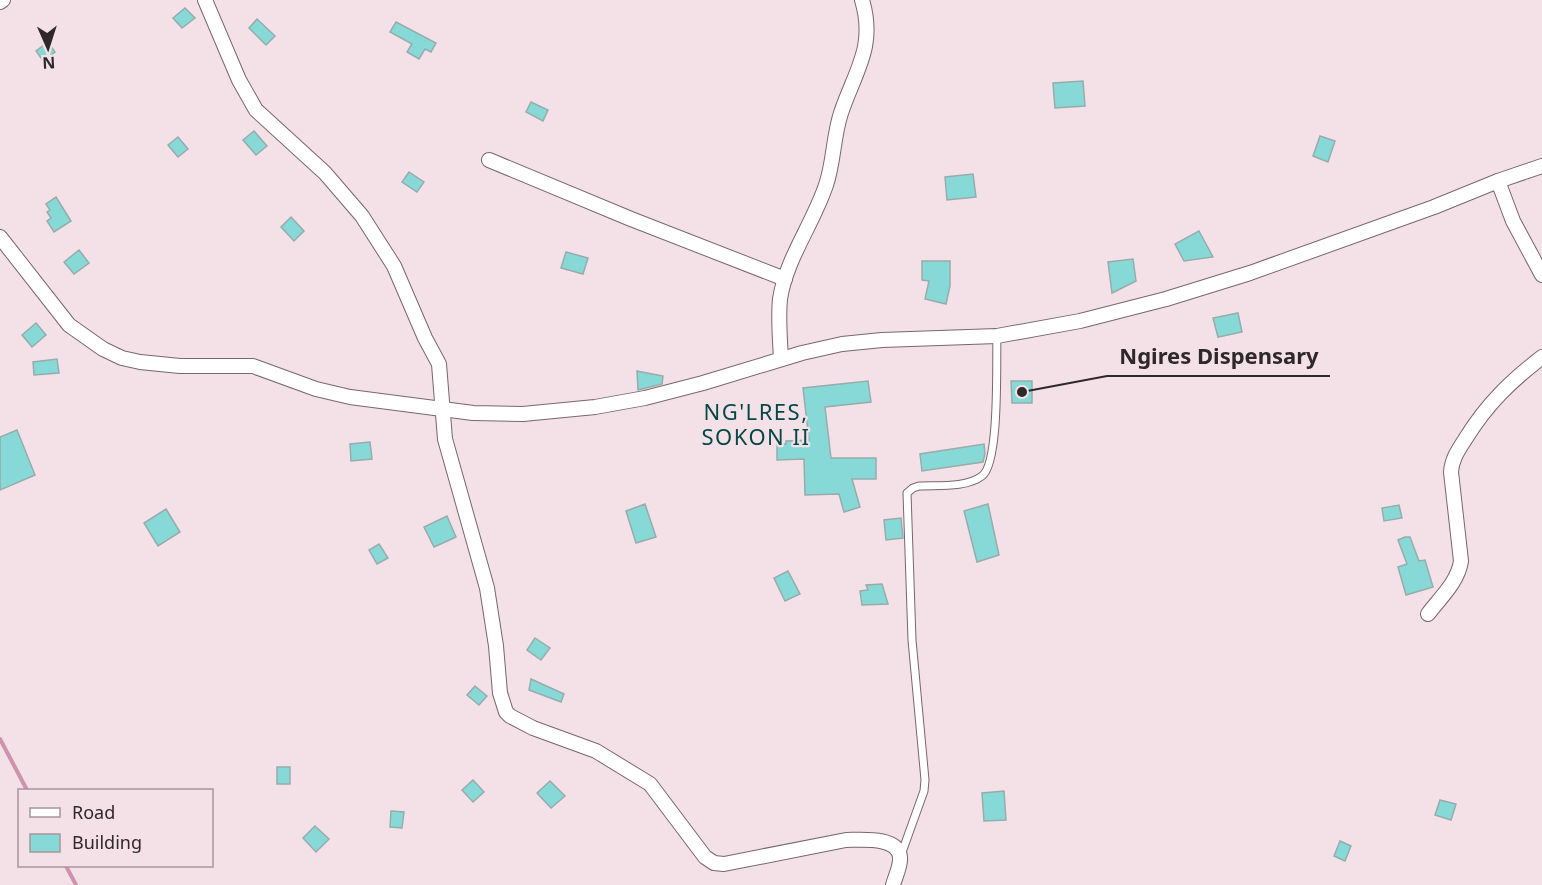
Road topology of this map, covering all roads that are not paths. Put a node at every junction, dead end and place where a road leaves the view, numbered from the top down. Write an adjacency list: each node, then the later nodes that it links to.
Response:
1 (205, 0): 12 (street)
2 (862, 0): 8 (street)
3 (489, 160): 8 (street)
4 (1542, 166): 5 (street)
5 (1498, 181): 7 (street); 9 (street)
6 (0, 237): 12 (street)
7 (1542, 275)
8 (785, 279): 11 (street)
9 (997, 336): 11 (street); 14 (lane)
10 (1542, 357): 13 (street)
11 (781, 359): 12 (street)
12 (442, 410): 14 (street)
13 (1428, 614)
14 (900, 857): 15 (street)
15 (893, 885)

